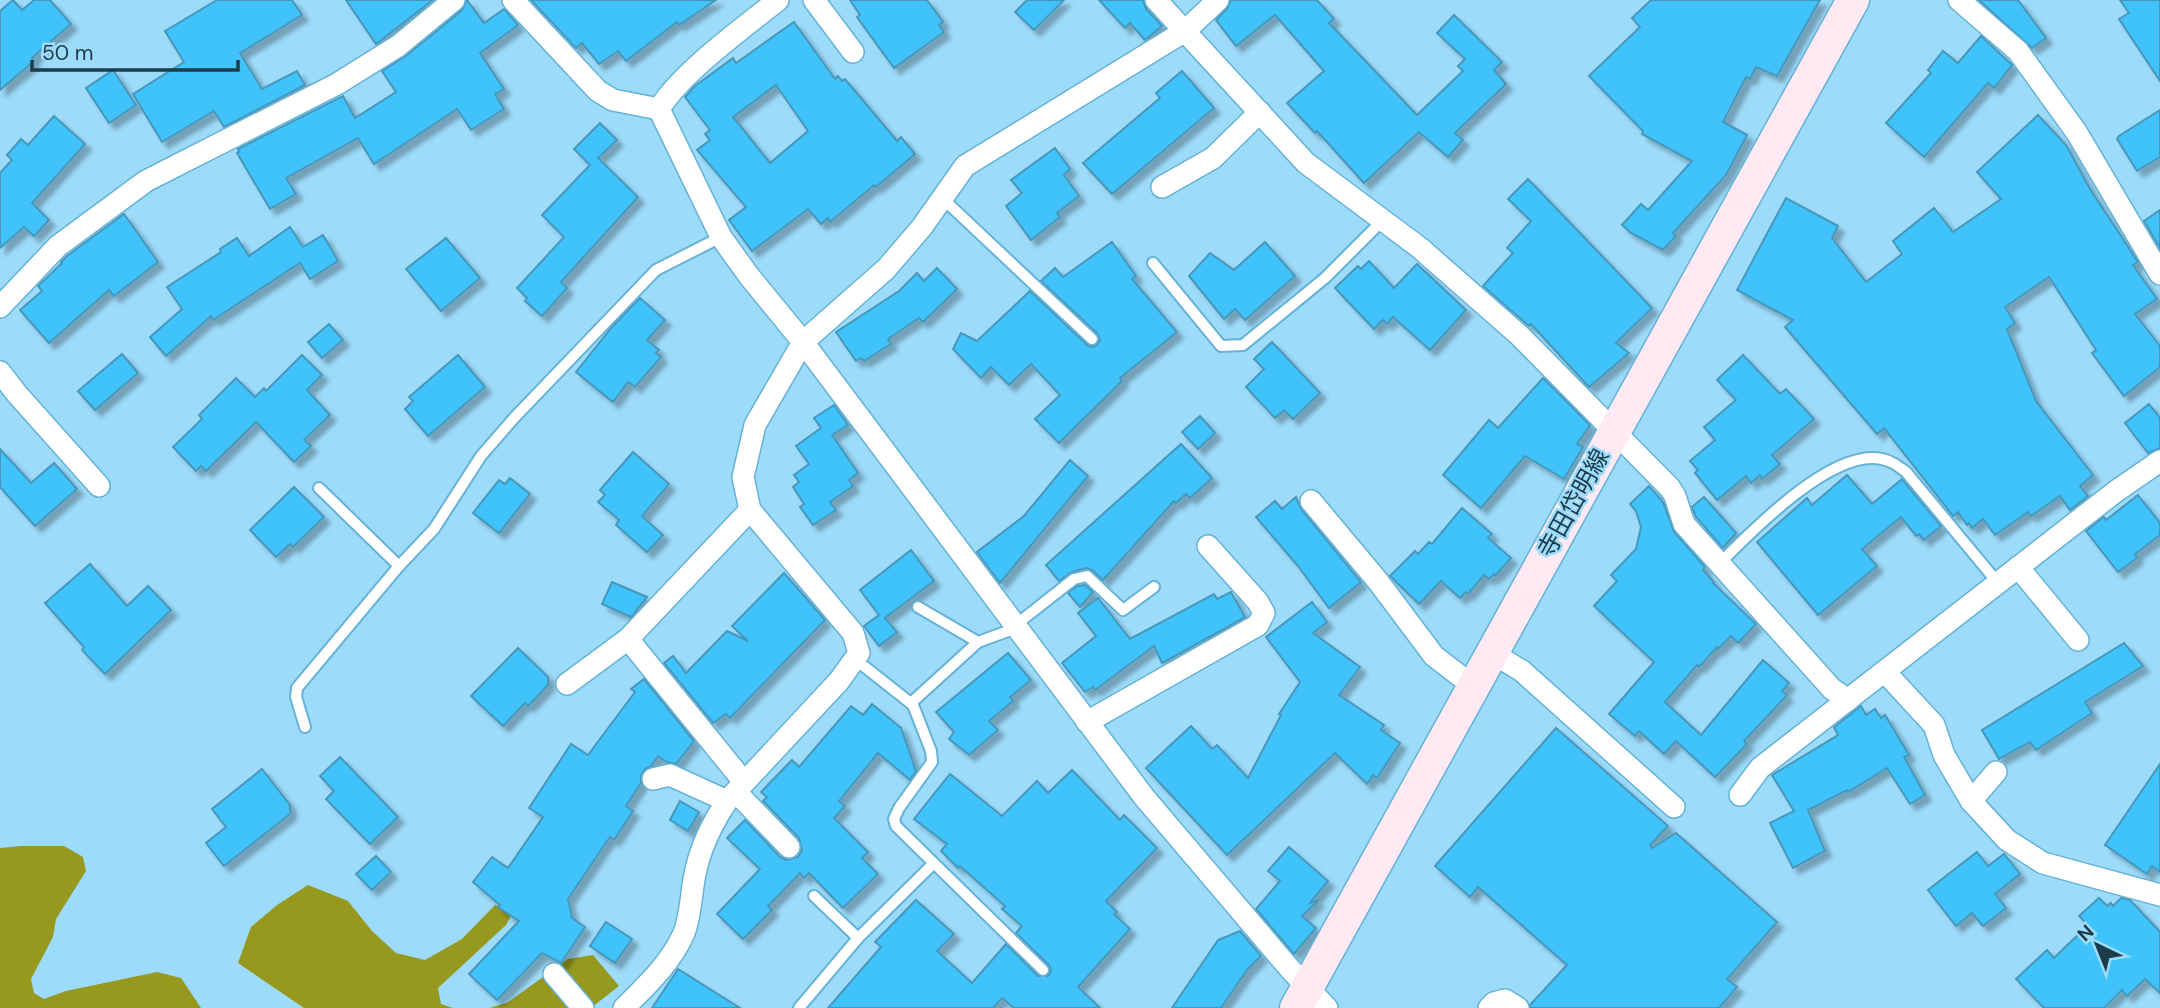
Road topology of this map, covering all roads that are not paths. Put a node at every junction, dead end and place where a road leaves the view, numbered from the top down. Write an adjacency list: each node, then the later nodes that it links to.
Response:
1 (454, 0): 19 (street)
2 (513, 0): 11 (street)
3 (778, 0): 11 (street)
4 (814, 0): 10 (street)
5 (1156, 0): 9 (street)
6 (1218, 0): 9 (street)
7 (1853, 0): 23 (main road, 寺田岱明線)
8 (1959, 0): 18 (street)
9 (1185, 31): 12 (street); 14 (street)
10 (853, 52)
11 (659, 109): 16 (street)
12 (1260, 112): 13 (street); 15 (street)
13 (1163, 187)
14 (941, 197): 20 (lane); 21 (street)
15 (1383, 220): 17 (lane); 23 (street)
16 (721, 237): 21 (street); 31 (lane)
17 (1153, 263)
18 (2160, 274)
19 (0, 307)
20 (1092, 339)
21 (803, 342): 28 (street); 36 (street)
22 (0, 372): 25 (street)
23 (1613, 432): 30 (street); 40 (main road, 寺田岱明線)
24 (2160, 461): 32 (street)
25 (99, 486)
26 (319, 488): 31 (lane)
27 (1311, 502): 44 (street)
28 (750, 510): 37 (street); 41 (street)
29 (1208, 546): 47 (street)
30 (1719, 564): 33 (lane); 45 (street)
31 (399, 566): 48 (lane)
32 (2018, 567): 33 (street); 38 (street)
33 (1998, 583): 42 (street)
34 (1154, 587): 36 (lane)
35 (918, 607): 39 (lane)
36 (1016, 624): 39 (lane); 47 (street)
37 (628, 639): 43 (street); 51 (street)
38 (2078, 640)
39 (978, 642): 46 (lane)
40 (1491, 652): 44 (main road, 寺田岱明線); 54 (street)
41 (852, 662): 46 (lane); 51 (street)
42 (1885, 673): 45 (street); 53 (street)
43 (567, 684)
44 (1473, 686): 62 (main road, 寺田岱明線)
45 (1848, 700): 52 (street)
46 (911, 703): 56 (lane)
47 (1087, 722): 62 (street)
48 (305, 727)
49 (1996, 772): 53 (street)
50 (653, 779): 51 (street)
51 (736, 791): 55 (street); 64 (street)
52 (1740, 795)
53 (1971, 802): 57 (street)
54 (1674, 807)
55 (789, 847)
56 (933, 864): 59 (lane); 60 (lane)
57 (2160, 895)
58 (814, 896): 59 (lane)
59 (858, 938): 65 (lane)
60 (1043, 970)
61 (554, 974): 63 (street)
62 (1310, 1001)
63 (583, 1008)
64 (624, 1008)
65 (799, 1008)
66 (1489, 1008): 67 (street)
67 (1518, 1008)

